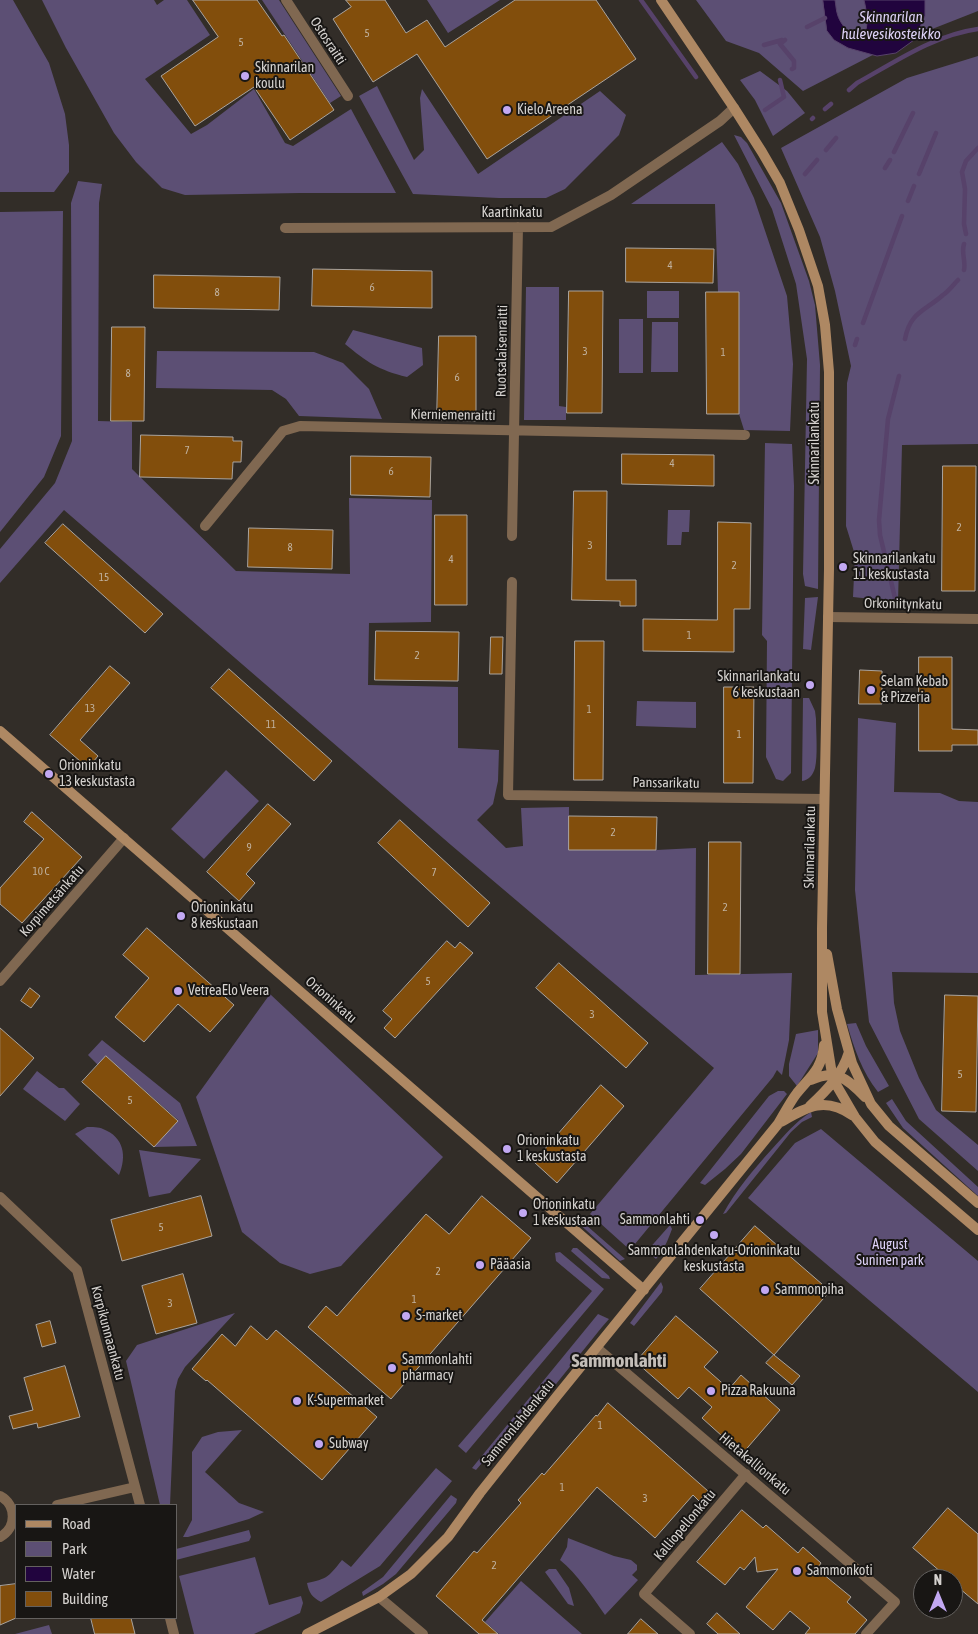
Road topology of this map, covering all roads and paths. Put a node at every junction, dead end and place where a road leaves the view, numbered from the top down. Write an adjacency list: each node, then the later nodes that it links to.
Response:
1 (286, 0): 3 (street, Ostosraitti)
2 (661, 0): 4 (main road, Skinnarilankatu)
3 (348, 96)
4 (734, 108): 5 (street, Kaartinkatu); 12 (main road, Skinnarilankatu)
5 (518, 227): 6 (street, Kaartinkatu); 7 (street, Ruotsalaisenraitti)
6 (285, 228)
7 (514, 430): 8 (street, Kierniemenraitti); 9 (street, Kierniemenraitti); 10 (street, Ruotsalaisenraitti)
8 (745, 434)
9 (205, 526)
10 (512, 536)
11 (512, 582): 15 (street, Panssarikatu)
12 (828, 617): 13 (street, Orkoniitynkatu); 15 (main road, Skinnarilankatu)
13 (978, 619)
14 (0, 731): 16 (main road, Orioninkatu)
15 (824, 799): 17 (main road, Skinnarilankatu)
16 (124, 838): 18 (street, Korpimetsänkatu); 30 (main road, Orioninkatu)
17 (822, 928): 19 (main road, Skinnarilankatu); 20 (main road, Skinnarilankatu)
18 (0, 981)
19 (825, 1037): 21 (main road, Skinnarilankatu); 22 (main road, Sammonlahdenkatu)
20 (849, 1052): 21 (main road, Sammonlahdenkatu); 23 (main road, Skinnarilankatu)
21 (835, 1077): 22 (main road); 23 (main road); 24 (main road, Sammonlahdenkatu); 25 (main road, Skinnarilankatu)
22 (810, 1080): 26 (main road, Sammonlahdenkatu)
23 (870, 1104): 28 (main road, Skinnarilankatu)
24 (810, 1106): 25 (main road, Sammonlahdenkatu); 26 (main road, Sammonlahdenkatu)
25 (855, 1117): 29 (main road, Skinnarilankatu)
26 (778, 1124): 30 (main road, Sammonlahdenkatu)
27 (0, 1197): 33 (street, Korpikunnaankatu)
28 (978, 1203)
29 (978, 1230)
30 (644, 1290): 31 (main road, Sammonlahdenkatu)
31 (596, 1348): 32 (street, Hietakallionkatu); 39 (main road, Sammonlahdenkatu)
32 (746, 1474): 44 (street, Kalliopellonkatu); 45 (street, Hietakallionkatu)
33 (135, 1487): 35 (street); 36 (street, Korpikunnaankatu)
34 (0, 1496): 37 (street)
35 (61, 1504)
36 (140, 1504)
37 (15, 1515): 38 (street)
38 (0, 1537)
39 (379, 1597): 42 (main road, Sammonlahdenkatu); 43 (street)
40 (170, 1619): 41 (street)
41 (174, 1634)
42 (308, 1634)
43 (423, 1634)
44 (690, 1634)
45 (866, 1634)

